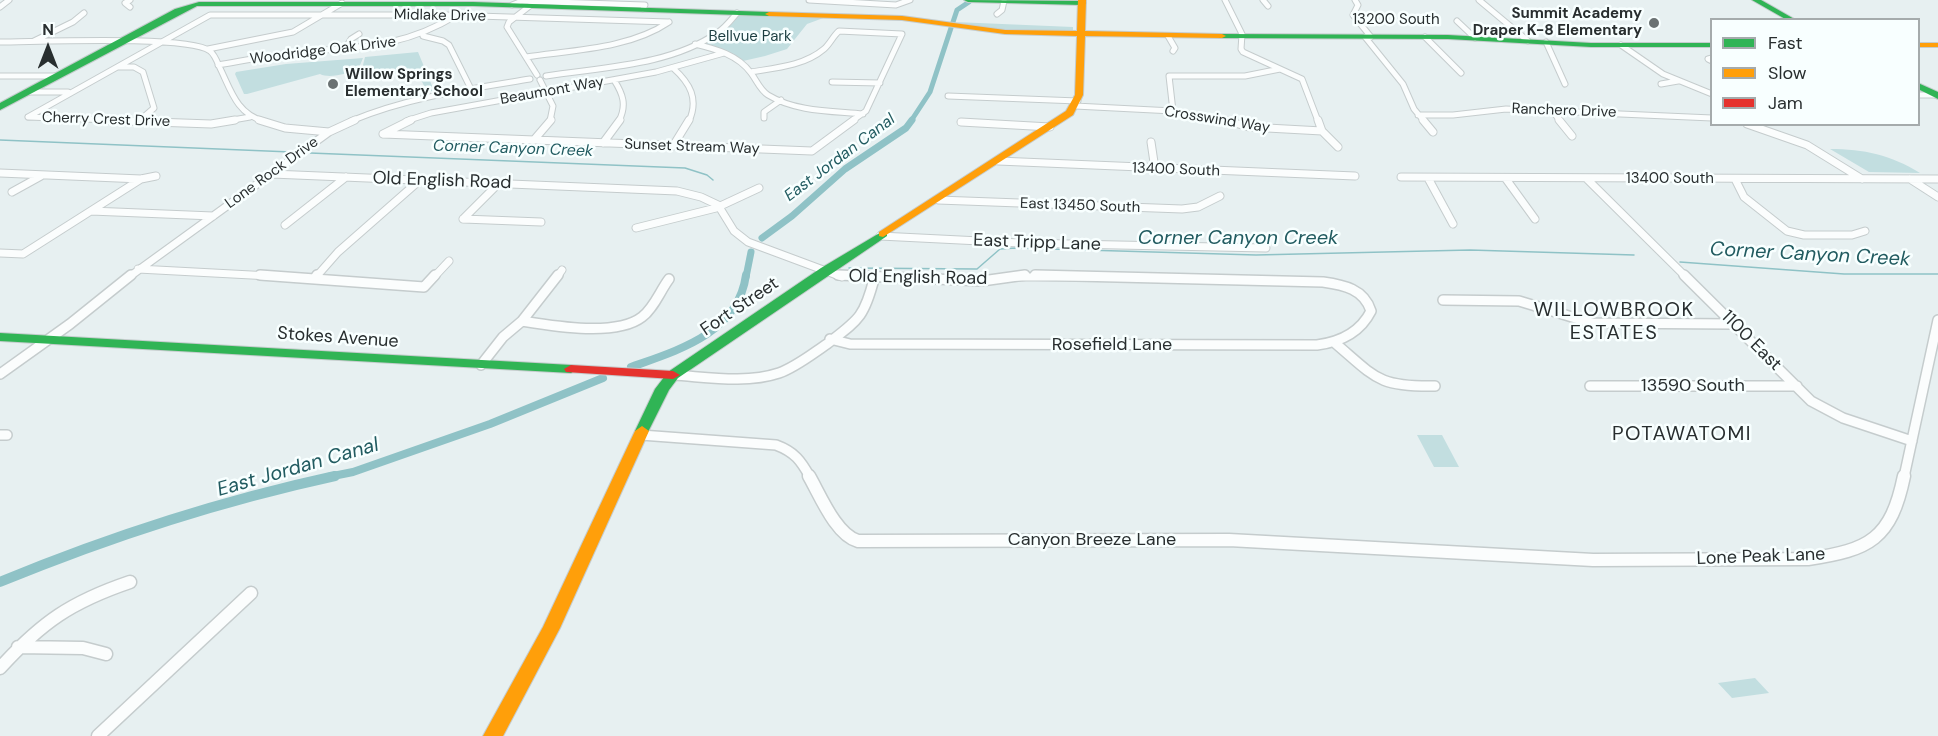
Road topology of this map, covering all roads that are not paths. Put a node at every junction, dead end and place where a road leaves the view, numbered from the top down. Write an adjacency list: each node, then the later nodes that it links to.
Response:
1 (9, 0): 18 (street)
2 (130, 0): 19 (street)
3 (745, 0): 23 (street)
4 (809, 0): 5 (street)
5 (909, 0)
6 (968, 0): 12 (street)
7 (1225, 0): 37 (street)
8 (1263, 0): 17 (street)
9 (1354, 0): 38 (street)
10 (1479, 0): 41 (street)
11 (1756, 0): 28 (street)
12 (1004, 1): 14 (street); 25 (street)
13 (476, 2): 15 (street, 13200 South); 21 (street, 13200 South)
14 (1082, 2): 34 (street)
15 (342, 3): 16 (street, 13200 South); 26 (street)
16 (193, 4): 24 (street, Midlake Drive); 44 (street); 45 (street, Cherry Crest Drive)
17 (1268, 6)
18 (0, 7)
19 (130, 7)
20 (643, 9): 21 (street, 13200 South); 21 (street); 23 (street, 13200 South)
21 (514, 11): 27 (street, Midlake Drive); 29 (street, Midlake Drive); 56 (street)
22 (84, 13): 43 (street)
23 (737, 13): 34 (street, 13200 South); 47 (street, Lone Rock Drive)
24 (266, 14): 26 (street, Midlake Drive); 31 (street)
25 (997, 14)
26 (324, 15): 27 (street, Midlake Drive); 52 (street)
27 (457, 15): 35 (street, Woodridge Oak Drive)
28 (1789, 18)
29 (586, 19): 32 (street); 56 (street, Midlake Drive)
30 (1457, 21): 40 (street)
31 (251, 23)
32 (575, 28)
33 (359, 34): 53 (street)
34 (1080, 35): 36 (street, 13200 South); 84 (street)
35 (423, 36): 53 (street, Woodridge Oak Drive); 73 (street)
36 (1168, 36): 37 (street, 13200 South); 54 (street)
37 (1241, 36): 38 (street, 13200 South); 60 (street)
38 (1368, 37): 39 (street, 13200 South); 89 (street)
39 (1425, 37): 40 (street, 13200 South); 62 (street)
40 (1475, 38): 41 (street, 13200 South)
41 (1528, 41): 46 (street, 13200 South)
42 (0, 42): 43 (street)
43 (32, 42): 44 (street)
44 (121, 42): 45 (street); 64 (street)
45 (159, 42): 52 (street); 58 (street, Cherry Crest Drive)
46 (1546, 42): 48 (street, 13200 South); 70 (street)
47 (695, 44): 55 (street); 65 (street, Lone Rock Drive)
48 (1621, 45): 49 (street, 13200 South); 68 (street)
49 (1710, 45)
50 (1920, 45): 51 (street)
51 (1938, 45)
52 (208, 49): 57 (street)
53 (345, 49): 57 (street, Woodridge Oak Drive)
54 (1173, 51)
55 (724, 53): 59 (street, Beaumont Way); 61 (street)
56 (526, 57): 65 (street)
57 (218, 65): 91 (street)
58 (115, 67): 77 (street, Cherry Crest Drive); 94 (street)
59 (673, 68): 66 (street, Beaumont Way); 109 (street)
60 (1280, 69): 86 (street); 100 (street)
61 (751, 72): 69 (street, Sunset Stream Way); 83 (street)
62 (1461, 73)
63 (0, 76): 64 (street)
64 (57, 76): 76 (street)
65 (538, 78): 73 (street, Lone Rock Drive); 78 (street)
66 (614, 80): 78 (street, Beaumont Way); 108 (street)
67 (832, 81): 69 (street)
68 (1678, 81): 71 (street); 75 (street)
69 (880, 83): 88 (street, Sunset Stream Way)
70 (1565, 84)
71 (1660, 84)
72 (1920, 86): 81 (street)
73 (471, 89): 101 (street, Lone Rock Drive)
74 (1710, 89): 75 (street)
75 (1703, 90): 79 (street)
76 (27, 92): 77 (street); 85 (street)
77 (70, 92): 94 (street, Cherry Crest Drive)
78 (548, 92): 103 (street, Beaumont Way); 106 (street)
79 (1710, 93)
80 (1920, 95): 81 (street)
81 (1938, 95)
82 (948, 96): 84 (street, Crosswind Way)
83 (781, 100): 88 (street); 92 (street)
84 (1077, 103): 86 (street, Crosswind Way); 98 (street, Fort Street)
85 (0, 106)
86 (1173, 111): 100 (street, Crosswind Way)
87 (1554, 112): 89 (street, Ranchero Drive); 90 (street, Ranchero Drive); 104 (street)
88 (863, 114): 109 (street, Sunset Stream Way)
89 (1418, 115): 102 (street)
90 (1663, 115): 93 (street, Ranchero Drive); 96 (street)
91 (250, 117): 94 (street, Cherry Crest Drive); 101 (street)
92 (764, 118)
93 (1710, 118)
94 (138, 121)
95 (961, 121): 98 (street)
96 (1672, 123)
97 (1754, 126): 128 (street)
98 (1050, 127): 111 (street, Fort Street)
99 (472, 130): 105 (street)
100 (1322, 131): 110 (street)
101 (329, 132): 114 (street, Lone Rock Drive)
102 (1433, 132)
103 (383, 134): 105 (street, Sunset Stream Way)
104 (1572, 136)
105 (464, 138): 106 (street, Sunset Stream Way)
106 (533, 141): 108 (street, Sunset Stream Way)
107 (1151, 142): 112 (street)
108 (603, 143): 109 (street, Sunset Stream Way)
109 (673, 146)
110 (1338, 147)
111 (998, 161): 112 (street, 13400 South); 134 (street, Fort Street)
112 (1155, 169): 117 (street, 13400 South)
113 (0, 173): 115 (street)
114 (272, 174): 118 (street, Old English Road); 137 (street, Lone Rock Drive)
115 (42, 175): 121 (street); 131 (street)
116 (156, 176): 121 (street)
117 (1355, 176)
118 (346, 177): 127 (street, Old English Road); 141 (street)
119 (1401, 177): 120 (street, 13400 South)
120 (1428, 178): 122 (street, 13400 South); 140 (street)
121 (141, 179): 136 (street)
122 (1506, 179): 123 (street, 13400 South); 138 (street)
123 (1587, 179): 124 (street, 13400 South); 157 (street, 1100 East)
124 (1736, 179): 128 (street, 13400 South); 143 (street)
125 (1910, 179): 126 (street, 13400 South); 128 (street, 13400 South); 133 (street)
126 (1938, 179)
127 (420, 180): 129 (street, Old English Road); 151 (street)
128 (1862, 180)
129 (498, 183): 135 (street, Old English Road); 139 (street)
130 (759, 188): 135 (street)
131 (12, 192)
132 (1220, 196): 134 (street, East 13450 South)
133 (1938, 197)
134 (938, 200): 144 (street, Fort Street)
135 (718, 205): 142 (street); 150 (street, Old English Road)
136 (91, 211): 137 (street); 146 (street)
137 (213, 216): 148 (street, Lone Rock Drive)
138 (1534, 219)
139 (541, 222)
140 (1453, 224)
141 (285, 225)
142 (636, 228)
143 (1865, 231)
144 (880, 236): 145 (street, East Tripp Lane); 150 (street, Fort Street)
145 (1266, 249)
146 (0, 252)
147 (449, 261): 151 (street)
148 (138, 269): 151 (street); 160 (street, Lone Rock Drive)
149 (562, 270): 156 (street)
150 (825, 271): 153 (street, Old English Road); 164 (street, Fort Street)
151 (315, 278)
152 (669, 279): 156 (street)
153 (874, 279): 159 (street); 161 (street, Old English Road)
154 (1443, 300): 157 (street)
155 (1938, 320): 169 (street, Lone Peak Lane)
156 (522, 321): 162 (street)
157 (1733, 324): 167 (street, 1100 East)
158 (0, 337): 160 (street, Stokes Avenue)
159 (830, 339): 161 (street, Rosefield Lane); 164 (street)
160 (48, 340): 162 (street, Stokes Avenue); 163 (street, Lone Rock Drive)
161 (1335, 343): 165 (street)
162 (481, 365): 164 (street, Stokes Avenue)
163 (0, 374)
164 (673, 375): 168 (street, Fort Street)
165 (1435, 386)
166 (1590, 386): 167 (street, 13590 South)
167 (1797, 387): 169 (street, 1100 East)
168 (641, 435): 170 (street, Canyon Breeze Lane); 177 (street, Fort Street)
169 (1912, 441): 170 (street, Lone Peak Lane)
170 (1593, 560)
171 (130, 582): 173 (street)
172 (251, 593): 176 (street)
173 (18, 647): 174 (street); 175 (street)
174 (106, 654)
175 (0, 668)
176 (98, 736)
177 (493, 736)

